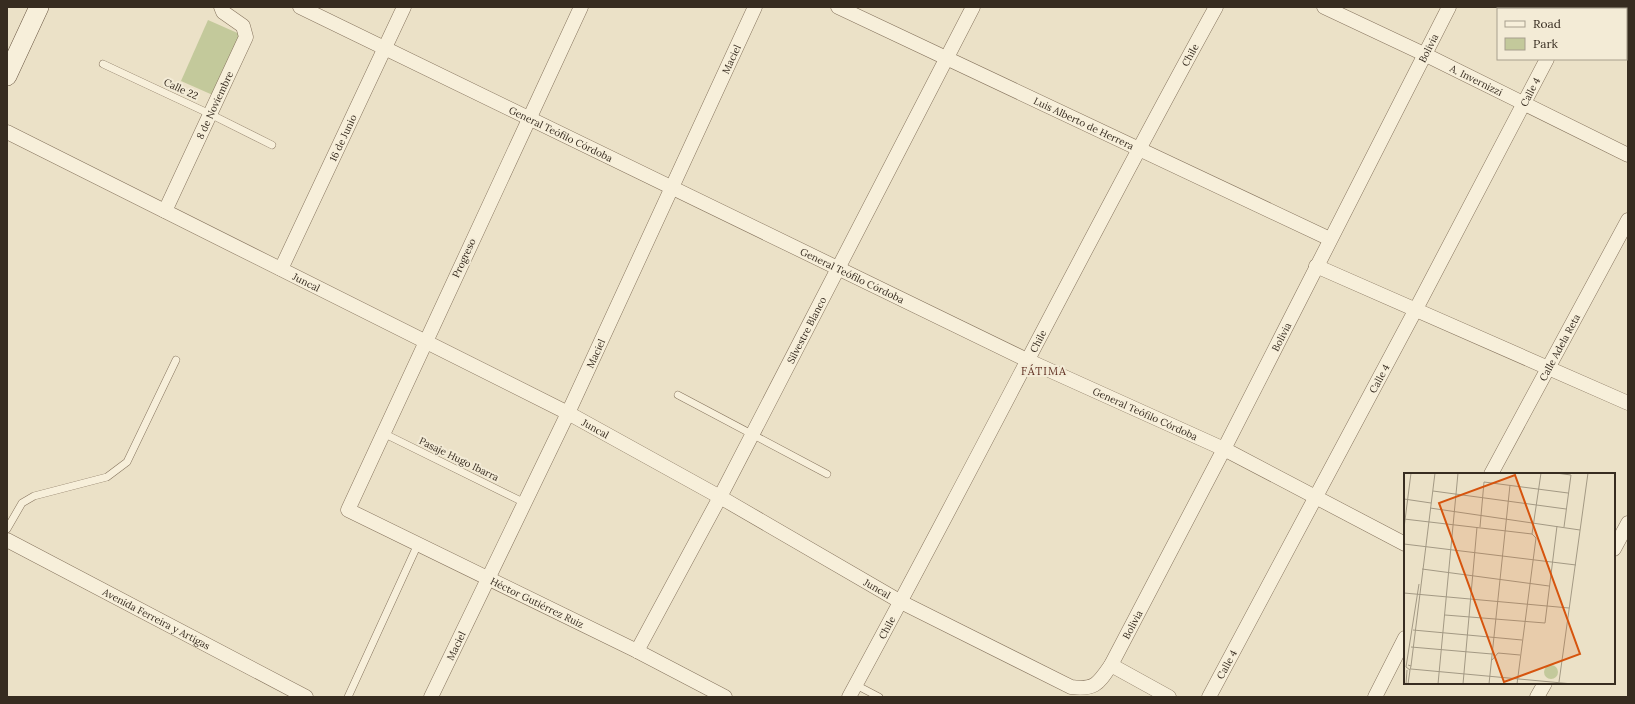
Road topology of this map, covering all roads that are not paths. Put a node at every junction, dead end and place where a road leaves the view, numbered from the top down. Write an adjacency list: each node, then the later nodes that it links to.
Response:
1 (39, 7): 17 (street)
2 (221, 7): 19 (street, 8 de Noviembre)
3 (300, 7): 12 (street, General Teófilo Córdoba)
4 (404, 7): 12 (street, 16 de Junio)
5 (581, 7): 20 (street, Progreso)
6 (755, 7): 25 (street, Maciel)
7 (838, 7): 14 (street, Luis Alberto de Herrera)
8 (973, 7): 14 (street, Silvestre Blanco)
9 (1216, 7): 23 (street, Chile)
10 (1324, 7): 13 (street, A. Invernizzi)
11 (1449, 7): 13 (street, Bolivia)
12 (384, 48): 20 (street, General Teófilo Córdoba); 31 (street, 16 de Junio)
13 (1426, 55): 18 (street, A. Invernizzi); 28 (street, Bolivia)
14 (946, 58): 23 (street, Luis Alberto de Herrera); 30 (street, Silvestre Blanco)
15 (1546, 60): 18 (street, Calle 4)
16 (103, 64): 19 (lane, Calle 22)
17 (7, 76)
18 (1524, 103): 24 (street, A. Invernizzi); 32 (street, Calle 4)
19 (210, 114): 22 (lane, Calle 22); 26 (street, 8 de Noviembre)
20 (529, 118): 25 (street, General Teófilo Córdoba); 33 (street, Progreso)
21 (7, 132): 26 (street, Juncal)
22 (272, 145)
23 (1138, 148): 28 (street, Luis Alberto de Herrera); 35 (street, Chile)
24 (1628, 155)
25 (672, 188): 30 (street, General Teófilo Córdoba); 39 (street, Maciel)
26 (165, 211): 31 (street, Juncal)
27 (1628, 220): 36 (street, Calle Adela Reta)
28 (1330, 239): 29 (street, Bolivia)
29 (1316, 266): 32 (street); 42 (street, Bolivia)
30 (838, 267): 35 (street, General Teófilo Córdoba); 41 (street, Silvestre Blanco)
31 (281, 269): 33 (street, Juncal)
32 (1416, 309): 36 (street); 46 (street, Calle 4)
33 (425, 342): 39 (street, Juncal); 40 (street, Progreso)
34 (176, 360): 50 (lane)
35 (1029, 361): 42 (street, General Teófilo Córdoba); 56 (street, Chile)
36 (1549, 368): 38 (street); 43 (street, Calle Adela Reta)
37 (678, 395): 41 (lane)
38 (1628, 403)
39 (568, 413): 45 (street, Juncal); 47 (street, Maciel)
40 (383, 433): 47 (lane, Pasaje Hugo Ibarra); 48 (street, Progreso)
41 (752, 434): 44 (lane); 45 (street, Silvestre Blanco)
42 (1224, 449): 46 (street, General Teófilo Córdoba); 59 (street, Bolivia)
43 (1493, 473)
44 (827, 474)
45 (720, 497): 56 (street, Juncal); 58 (street, Silvestre Blanco)
46 (1315, 497): 52 (street, General Teófilo Córdoba); 68 (street, Calle 4)
47 (525, 503): 55 (street, Maciel)
48 (348, 510): 53 (street, Héctor Gutiérrez Ruiz)
49 (1628, 523): 54 (street)
50 (7, 529)
51 (7, 540): 62 (street, Avenida Ferreira y Artigas)
52 (1404, 543)
53 (418, 544): 55 (street, Héctor Gutiérrez Ruiz); 63 (lane)
54 (1615, 547)
55 (489, 580): 58 (street, Héctor Gutiérrez Ruiz); 64 (street, Maciel)
56 (901, 602): 59 (street, Juncal); 61 (street, Chile)
57 (1404, 640): 69 (street)
58 (637, 651): 65 (street, Héctor Gutiérrez Ruiz)
59 (1111, 664): 67 (street)
60 (1544, 684): 70 (street)
61 (852, 691): 66 (lane)
62 (306, 697)
63 (348, 697)
64 (431, 697)
65 (725, 697)
66 (879, 697)
67 (1169, 697)
68 (1209, 697)
69 (1375, 697)
70 (1537, 697)

